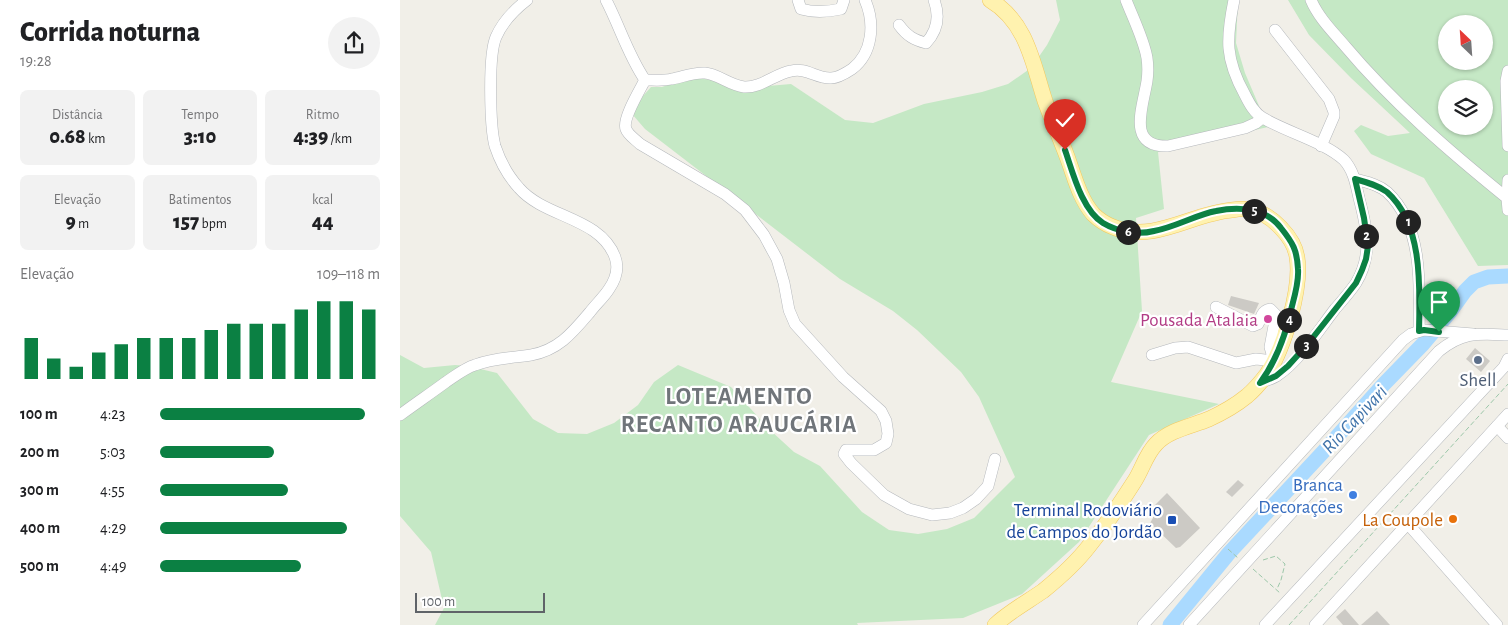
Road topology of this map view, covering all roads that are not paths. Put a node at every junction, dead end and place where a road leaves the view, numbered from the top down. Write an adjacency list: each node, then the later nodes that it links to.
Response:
1 (527, 0): 31 (street)
2 (606, 0): 14 (street)
3 (798, 0): 4 (street)
4 (844, 0)
5 (865, 0): 14 (street)
6 (934, 0): 11 (street)
7 (990, 0): 27 (main road)
8 (1126, 0): 15 (street)
9 (1234, 0): 15 (street)
10 (1311, 0): 20 (street)
11 (900, 25)
12 (1275, 30): 16 (street)
13 (1508, 71): 17 (street)
14 (645, 80): 34 (street)
15 (1262, 118): 16 (street)
16 (1321, 146): 18 (street)
17 (1508, 146)
18 (1355, 179): 23 (street); 29 (street)
19 (1508, 180): 20 (street)
20 (1507, 198): 21 (street)
21 (1508, 210)
22 (1216, 307): 27 (street)
23 (1422, 331): 24 (street); 37 (street)
24 (1473, 334): 25 (street); 38 (street)
25 (1508, 335)
26 (1152, 355): 27 (street)
27 (1274, 362): 29 (main road)
28 (1507, 365): 39 (street)
29 (1260, 383): 36 (main road)
30 (1508, 414): 32 (street)
31 (400, 415)
32 (1497, 426): 33 (street); 35 (street)
33 (1508, 438)
34 (995, 459)
35 (1408, 524): 40 (street); 41 (street)
36 (994, 625)
37 (1143, 625)
38 (1189, 625)
39 (1266, 625)
40 (1315, 625)
41 (1498, 625)

